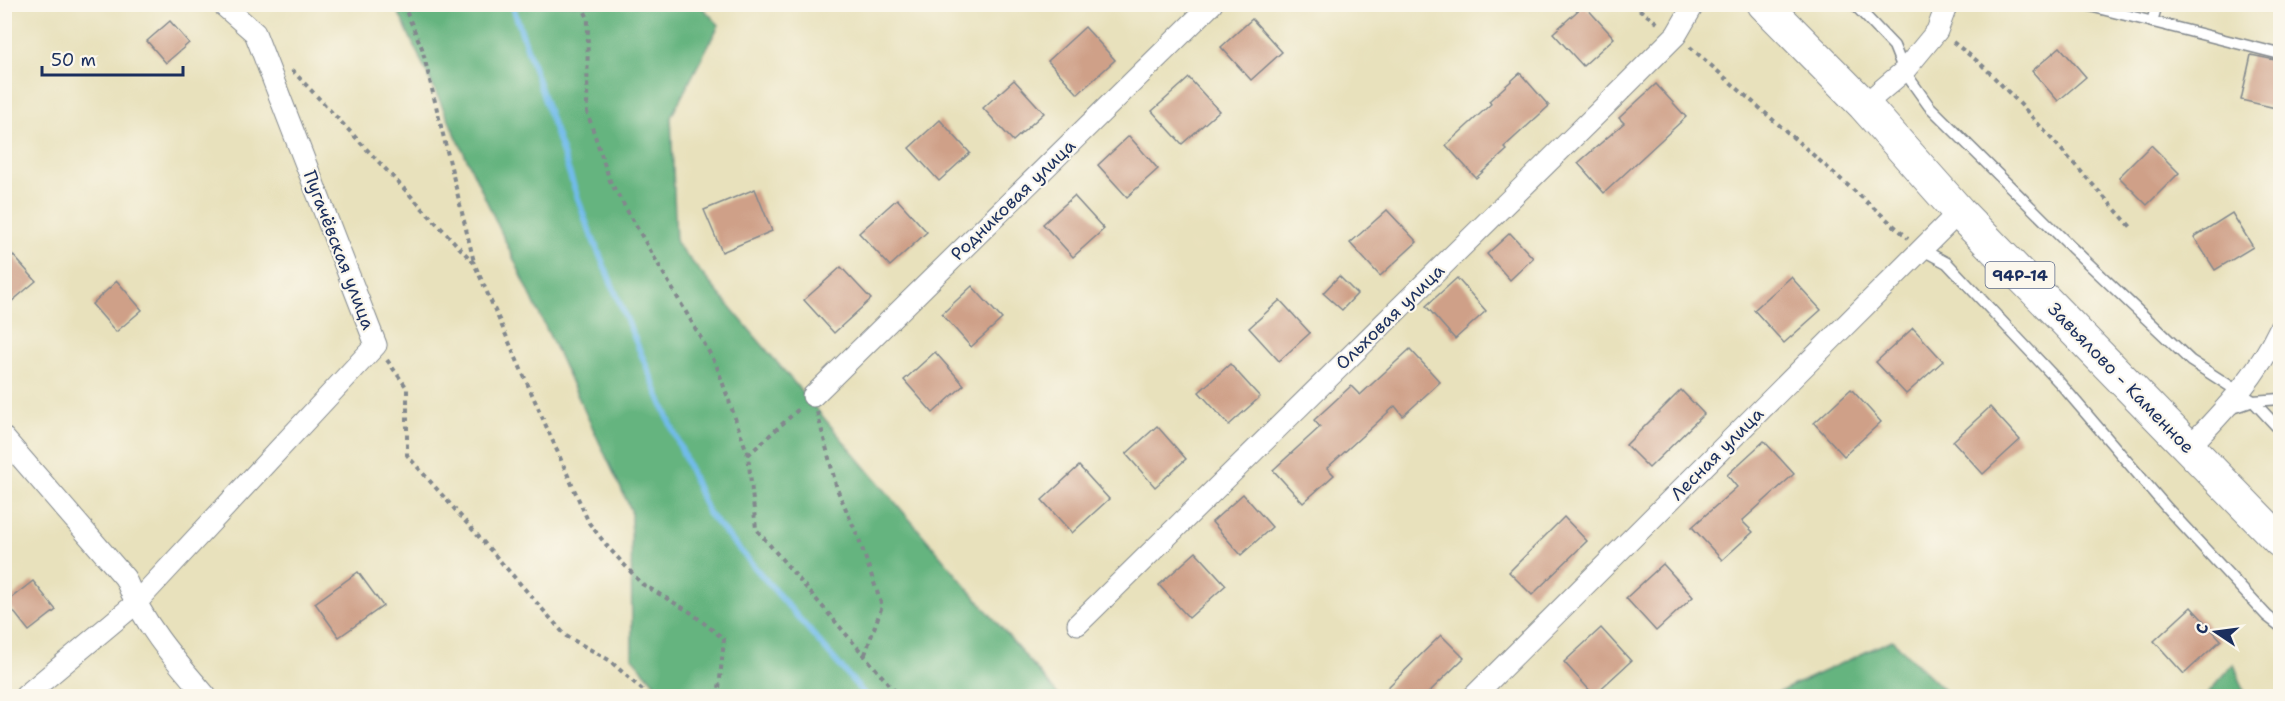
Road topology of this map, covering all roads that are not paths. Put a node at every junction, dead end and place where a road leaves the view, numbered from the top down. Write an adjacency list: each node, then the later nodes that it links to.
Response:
1 (222, 4): 23 (street, Пугачёвская улица)
2 (1212, 4): 16 (street, Родниковая улица)
3 (1694, 4): 24 (street, Ольховая улица)
4 (1764, 4): 12 (main road, Завьялово - Каменное / 94Р-14)
5 (1854, 4): 11 (lane)
6 (1947, 4): 11 (street)
7 (2082, 4): 9 (lane)
8 (2157, 4): 9 (lane)
9 (2152, 22): 10 (lane)
10 (2280, 54)
11 (1904, 72): 12 (street); 17 (lane)
12 (1864, 105): 13 (main road, Завьялово - Каменное / 94Р-14)
13 (1959, 212): 14 (street, Лесная улица); 21 (main road, Завьялово - Каменное / 94Р-14)
14 (1921, 249): 25 (lane); 28 (street, Лесная улица)
15 (2280, 328): 17 (street)
16 (813, 396)
17 (2246, 397): 18 (lane); 19 (lane); 21 (street)
18 (2280, 399)
19 (2280, 430)
20 (4, 438): 23 (street)
21 (2188, 448): 22 (main road, Завьялово - Каменное / 94Р-14)
22 (2280, 541)
23 (135, 603): 26 (street, Пугачёвская улица); 27 (street)
24 (1078, 624)
25 (2280, 626)
26 (25, 696)
27 (206, 696)
28 (1474, 696)

